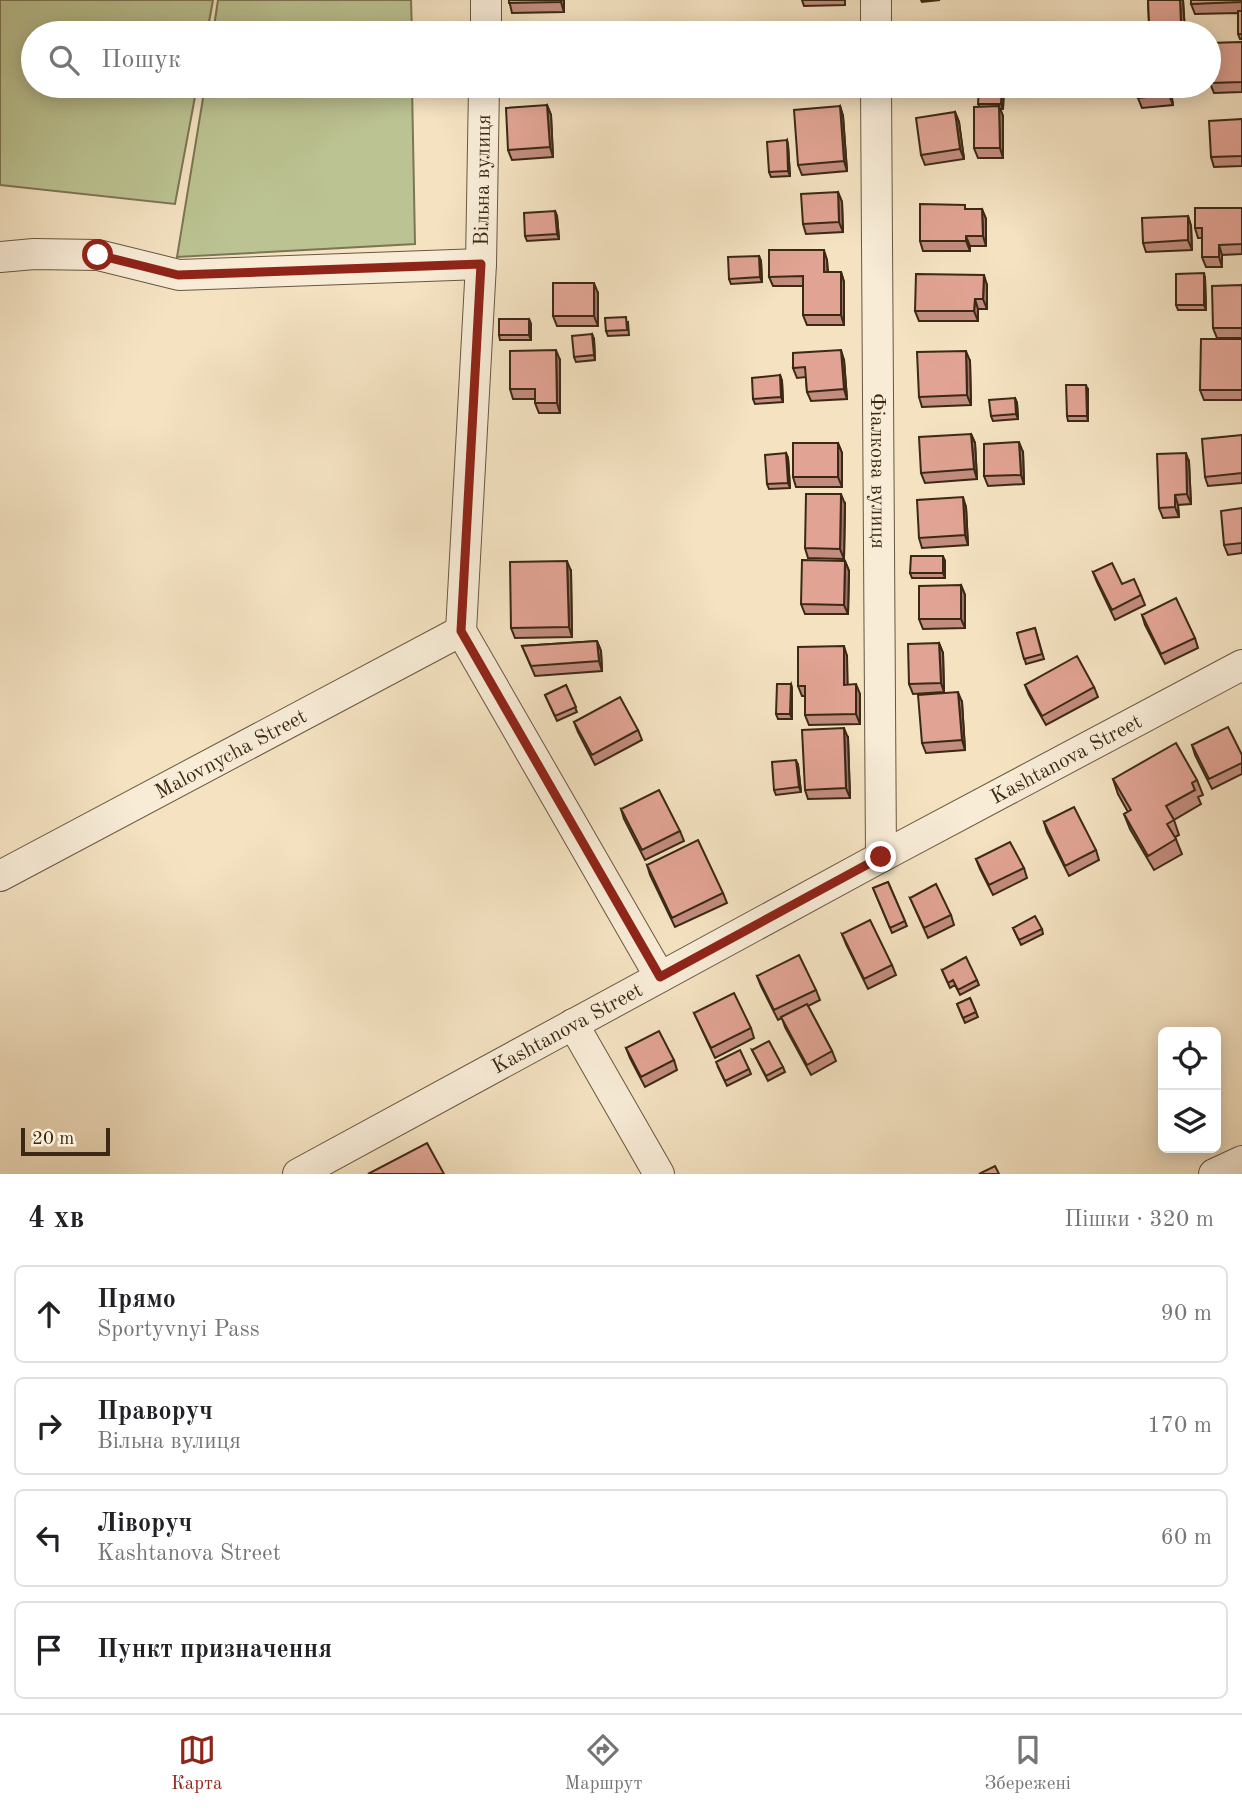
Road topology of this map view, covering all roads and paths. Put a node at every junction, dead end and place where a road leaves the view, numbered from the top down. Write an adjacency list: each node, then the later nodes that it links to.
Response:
1 (486, 0): 3 (street)
2 (876, 0): 4 (street)
3 (486, 21)
4 (876, 21)
5 (484, 98): 8 (street, Вільна вулиця)
6 (876, 98): 11 (street, Фіалкова вулиця)
7 (0, 257): 8 (street)
8 (481, 264): 9 (street, Вільна вулиця)
9 (461, 631): 12 (street, Malovnycha Street); 13 (street)
10 (1242, 665): 11 (street, Kashtanova Street)
11 (881, 857): 13 (street, Kashtanova Street)
12 (0, 876)
13 (660, 977): 14 (street, Kashtanova Street)
14 (573, 1024): 16 (street, Kashtanova Street); 17 (street)
15 (1242, 1161): 18 (street)
16 (298, 1174)
17 (659, 1174)
18 (1214, 1174)

